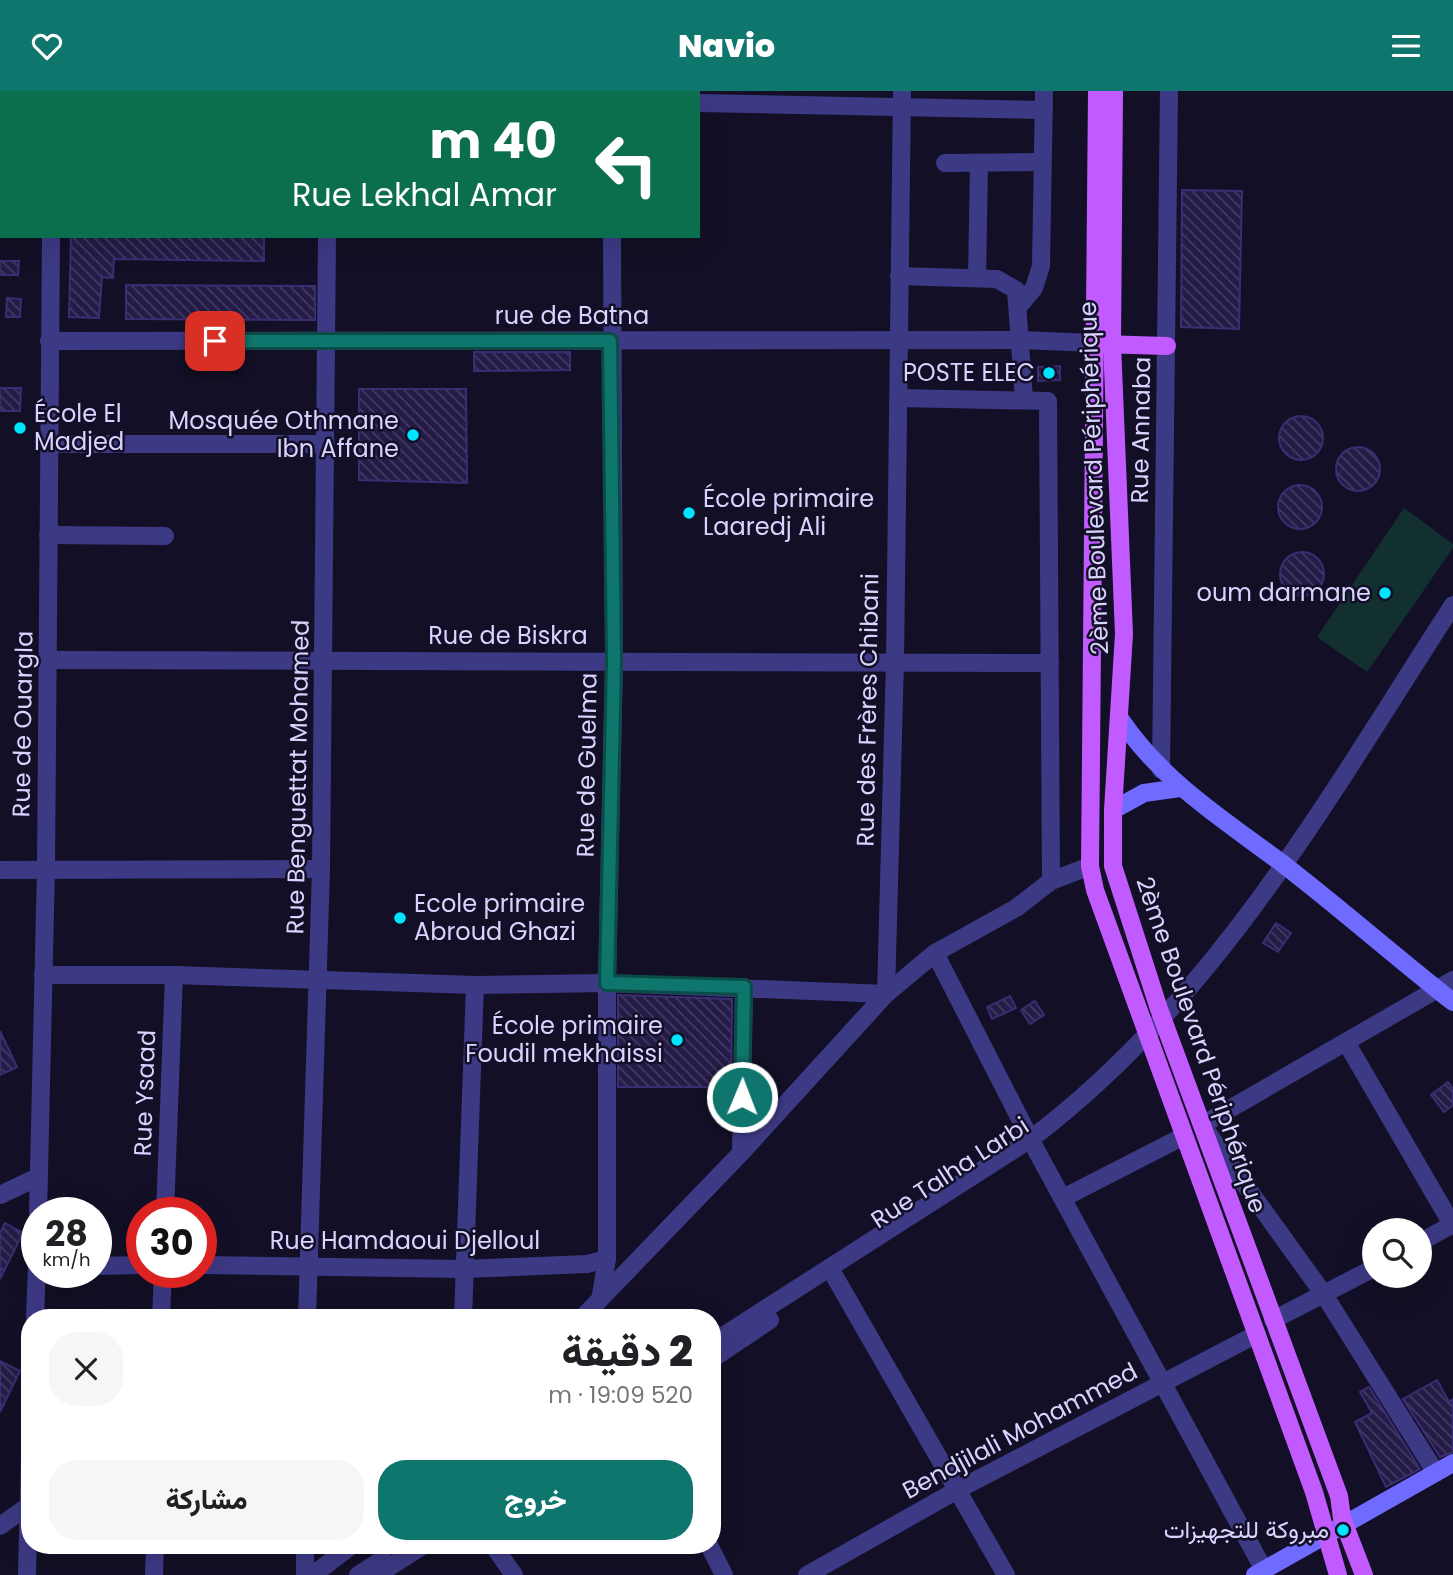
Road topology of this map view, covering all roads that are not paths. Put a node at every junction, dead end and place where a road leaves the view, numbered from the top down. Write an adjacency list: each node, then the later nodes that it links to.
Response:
1 (1044, 91): 7 (street)
2 (1097, 91): 22 (main road, 2ème Boulevard Périphérique)
3 (1114, 91): 22 (main road, 2ème Boulevard Périphérique)
4 (1169, 91): 23 (street, Rue Annaba)
5 (902, 99): 6 (street); 7 (street); 14 (street, Rue des Frères Chibani)
6 (700, 103)
7 (1044, 110): 8 (street)
8 (1042, 162): 10 (street); 16 (street)
9 (946, 163): 10 (street)
10 (979, 164): 15 (street)
11 (51, 238): 18 (street, Rue de Ouargla)
12 (327, 238): 19 (street, Rue Benguettat Mohamed)
13 (612, 238): 20 (street, Rue de Guelma)
14 (899, 276): 15 (street); 21 (street, Rue des Frères Chibani)
15 (977, 278): 16 (street)
16 (1019, 306): 17 (street)
17 (1021, 340): 21 (street, rue de Batna); 22 (street, rue de Batna); 25 (street)
18 (49, 341): 19 (street, rue de Batna); 26 (street, Rue de Ouargla)
19 (326, 341): 20 (street, rue de Batna); 27 (street, Rue Benguettat Mohamed)
20 (610, 341): 21 (street, rue de Batna); 33 (street, Rue de Guelma)
21 (898, 341): 24 (street, Rue des Frères Chibani)
22 (1103, 344): 23 (main road); 36 (main road, 2ème Boulevard Périphérique); 40 (main road, 2ème Boulevard Périphérique)
23 (1167, 346): 37 (street, Rue Annaba)
24 (898, 398): 25 (street); 34 (street, Rue des Frères Chibani)
25 (1024, 399): 35 (street)
26 (48, 444): 27 (street); 28 (street, Rue de Ouargla)
27 (326, 444): 32 (street, Rue Benguettat Mohamed)
28 (48, 535): 29 (street); 31 (street, Rue de Ouargla)
29 (165, 536)
30 (1453, 605): 41 (street)
31 (49, 660): 32 (street, Rue de Biskra); 42 (street, Rue de Ouargla)
32 (325, 661): 33 (street, Rue de Biskra); 43 (street, Rue Benguettat Mohamed)
33 (614, 661): 34 (street, Rue de Biskra); 51 (street, Rue de Guelma)
34 (895, 661): 35 (street, Rue de Biskra); 55 (street, Rue des Frères Chibani)
35 (1050, 663): 45 (street)
36 (1121, 720): 37 (main road); 39 (main road, 2ème Boulevard Périphérique)
37 (1161, 770): 38 (main road)
38 (1180, 788): 39 (main road); 41 (main road)
39 (1113, 810): 57 (main road, 2ème Boulevard Périphérique)
40 (1090, 866): 45 (street); 58 (main road, 2ème Boulevard Périphérique)
41 (1285, 866): 54 (main road); 57 (street)
42 (46, 868): 43 (street); 44 (street); 47 (street, Rue de Ouargla)
43 (321, 869): 49 (street, Rue Benguettat Mohamed)
44 (0, 870)
45 (1051, 881): 46 (street)
46 (935, 953): 55 (street); 62 (street)
47 (43, 975): 48 (street); 64 (street, Rue de Ouargla)
48 (174, 975): 49 (street); 67 (street, Rue Ysaad)
49 (319, 980): 52 (street); 73 (street, Rue Benguettat Mohamed)
50 (1453, 980): 54 (street)
51 (607, 983): 52 (street); 53 (street); 71 (street, Rue de Guelma)
52 (475, 985): 74 (street)
53 (744, 987): 55 (street); 63 (street)
54 (1436, 989): 56 (main road); 59 (street)
55 (886, 994): 63 (street)
56 (1453, 1002)
57 (1164, 1023): 58 (street); 60 (main road, 2ème Boulevard Périphérique)
58 (1150, 1041): 61 (main road, 2ème Boulevard Périphérique); 62 (street)
59 (1346, 1042): 60 (street); 69 (street)
60 (1202, 1125): 80 (street); 86 (main road, 2ème Boulevard Périphérique)
61 (1184, 1136): 68 (street); 87 (main road, 2ème Boulevard Périphérique)
62 (1034, 1143): 68 (street); 76 (street, Rue Talha Larbi); 88 (street)
63 (741, 1153): 79 (street)
64 (38, 1177): 65 (street); 66 (street, Rue de Ouargla)
65 (0, 1195)
66 (38, 1197)
67 (166, 1197)
68 (1063, 1198): 90 (street)
69 (1453, 1225): 70 (street)
70 (1432, 1236)
71 (607, 1259): 74 (street, Rue Hamdaoui Djelloul); 79 (street, Rue de Guelma)
72 (217, 1265): 73 (street, Rue Hamdaoui Djelloul)
73 (307, 1265): 74 (street, Rue Hamdaoui Djelloul); 83 (street, Rue Benguettat Mohamed)
74 (464, 1269): 84 (street)
75 (1362, 1275): 80 (street)
76 (835, 1277): 89 (street, Rue Talha Larbi); 92 (street)
77 (36, 1288): 81 (street)
78 (162, 1288): 82 (street)
79 (601, 1295): 85 (street)
80 (1325, 1296): 86 (street); 91 (street)
81 (35, 1309)
82 (161, 1309)
83 (307, 1309)
84 (463, 1309)
85 (589, 1309)
86 (1273, 1320): 94 (main road, 2ème Boulevard Périphérique)
87 (1257, 1334): 90 (street, Bendjilali Mohammed); 96 (main road, 2ème Boulevard Périphérique)
88 (721, 1337)
89 (721, 1353)
90 (1164, 1382): 92 (street, Bendjilali Mohammed); 105 (street)
91 (1447, 1470): 94 (main road)
92 (959, 1489): 114 (street, Bendjilali Mohammed); 115 (street)
93 (21, 1511): 95 (street)
94 (1345, 1525): 96 (main road); 117 (main road, 2ème Boulevard Périphérique)
95 (0, 1526)
96 (1325, 1536): 105 (main road); 116 (main road, 2ème Boulevard Périphérique)
97 (27, 1554): 106 (street)
98 (155, 1554): 107 (street)
99 (305, 1554): 108 (street)
100 (340, 1554): 109 (street)
101 (390, 1554): 110 (street)
102 (410, 1554): 111 (street)
103 (500, 1554): 112 (street)
104 (714, 1554): 113 (street)
105 (1260, 1573)
106 (26, 1575)
107 (154, 1575)
108 (305, 1575)
109 (313, 1575)
110 (358, 1575)
111 (377, 1575)
112 (514, 1575)
113 (724, 1575)
114 (807, 1575)
115 (1006, 1575)
116 (1338, 1575)
117 (1364, 1575)

